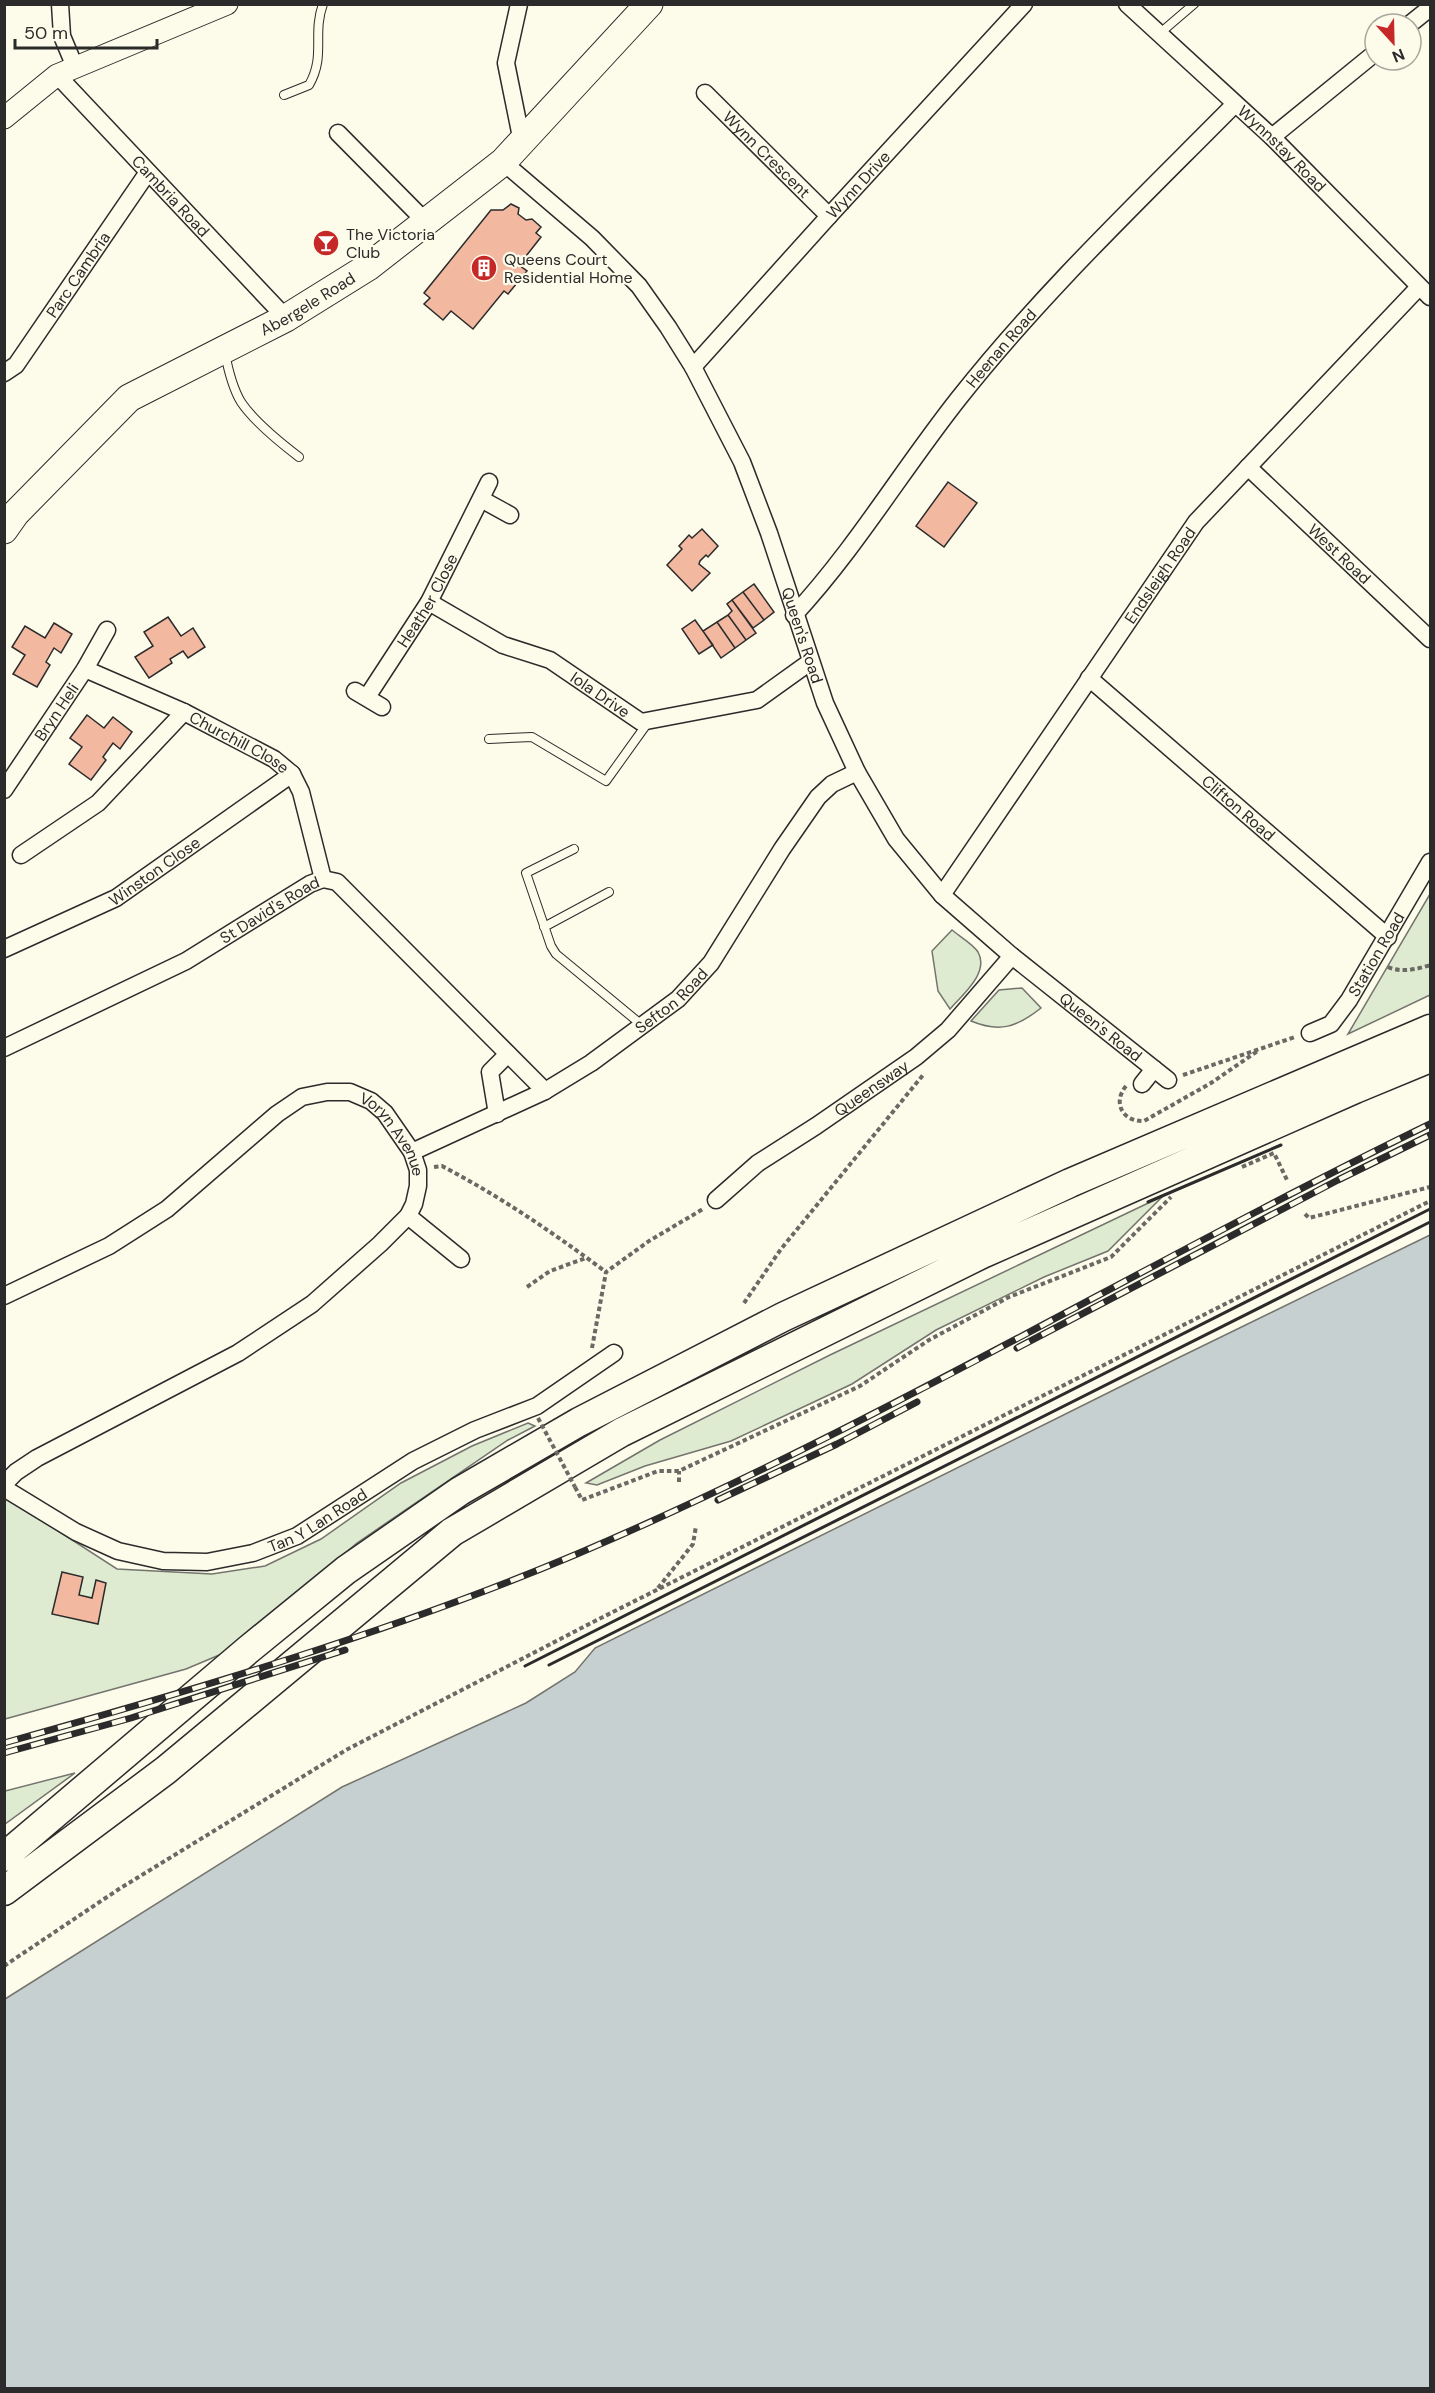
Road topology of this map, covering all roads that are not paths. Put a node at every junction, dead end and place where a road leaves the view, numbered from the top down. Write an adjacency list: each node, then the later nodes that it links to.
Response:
1 (60, 4): 11 (street)
2 (227, 4): 11 (street)
3 (323, 4): 13 (lane)
4 (519, 4): 18 (street)
5 (650, 4): 18 (main road, Abergele Road)
6 (1024, 4): 21 (street, Wynn Drive)
7 (1126, 4): 9 (street, Wynnstay Road)
8 (1194, 4): 9 (lane)
9 (1159, 34): 14 (street, Wynnstay Road)
10 (1363, 63): 17 (street)
11 (66, 71): 15 (street); 20 (street, Cambria Road)
12 (705, 93): 21 (street, Wynn Crescent)
13 (284, 95)
14 (1235, 104): 17 (street, Wynnstay Road); 35 (street, Heenan Road)
15 (4, 118)
16 (338, 133): 22 (street)
17 (1272, 137): 23 (street, Wynnstay Road)
18 (522, 142): 19 (main road, Abergele Road)
19 (503, 162): 22 (main road, Abergele Road); 26 (street, Queen's Road)
20 (148, 172): 24 (street, Cambria Road); 27 (street, Parc Cambria)
21 (829, 216): 26 (street, Wynn Drive)
22 (426, 222): 24 (main road, Abergele Road)
23 (1425, 292): 29 (street, Endsleigh Road)
24 (286, 318): 25 (main road, Abergele Road)
25 (224, 350): 28 (lane); 33 (main road, Abergele Road)
26 (693, 367): 35 (street, Queen's Road)
27 (4, 373)
28 (299, 457)
29 (1248, 467): 37 (street, West Road); 40 (street, Endsleigh Road)
30 (489, 482): 31 (street, Heather Close)
31 (481, 500): 32 (street); 34 (street, Heather Close)
32 (510, 515)
33 (4, 531)
34 (429, 602): 41 (street, Heather Close); 43 (street, Iola Drive)
35 (794, 615): 38 (street, Queen's Road)
36 (107, 630): 39 (street, Bryn Heli)
37 (1431, 639)
38 (810, 662): 43 (street, Iola Drive); 45 (street, Queen's Road)
39 (84, 669): 42 (street, Churchill Close); 47 (street, Bryn Heli)
40 (1089, 678): 53 (street, Endsleigh Road); 55 (street, Clifton Road)
41 (382, 707)
42 (184, 712): 46 (street, Churchill Close); 49 (street, Churchill Close)
43 (650, 721): 44 (lane)
44 (489, 739)
45 (857, 772): 53 (street, Queen's Road); 58 (street, Sefton Road)
46 (291, 774): 51 (street, Churchill Close); 56 (street, Winston Close)
47 (4, 790)
48 (574, 849): 54 (lane)
49 (21, 855)
50 (1431, 862): 55 (street, Station Road)
51 (323, 879): 61 (street, St David's Road); 62 (street, St David's Road)
52 (609, 892): 54 (lane)
53 (942, 895): 57 (street, Queen's Road)
54 (544, 927): 58 (lane)
55 (1388, 938): 60 (street, Station Road)
56 (4, 949)
57 (1012, 956): 64 (street, Queen's Road); 70 (street, Queensway)
58 (644, 1026): 67 (street, Sefton Road)
59 (1431, 1029): 76 (highway)
60 (1310, 1033)
61 (4, 1048)
62 (508, 1054): 67 (street, St David's Road); 68 (street)
63 (1431, 1058): 77 (highway)
64 (1154, 1069): 65 (street, Queen's Road); 66 (street, Queen's Road)
65 (1168, 1080)
66 (1142, 1084)
67 (545, 1091): 68 (street, Sefton Road)
68 (497, 1114): 69 (street, Sefton Road)
69 (412, 1152): 71 (street, Voryn Avenue); 73 (street, Voryn Avenue)
70 (716, 1200)
71 (408, 1216): 72 (street); 75 (street, Voryn Avenue)
72 (461, 1259)
73 (4, 1296)
74 (614, 1353): 75 (street, Tan Y Lan Road)
75 (4, 1486)
76 (4, 1857)
77 (4, 1891)

